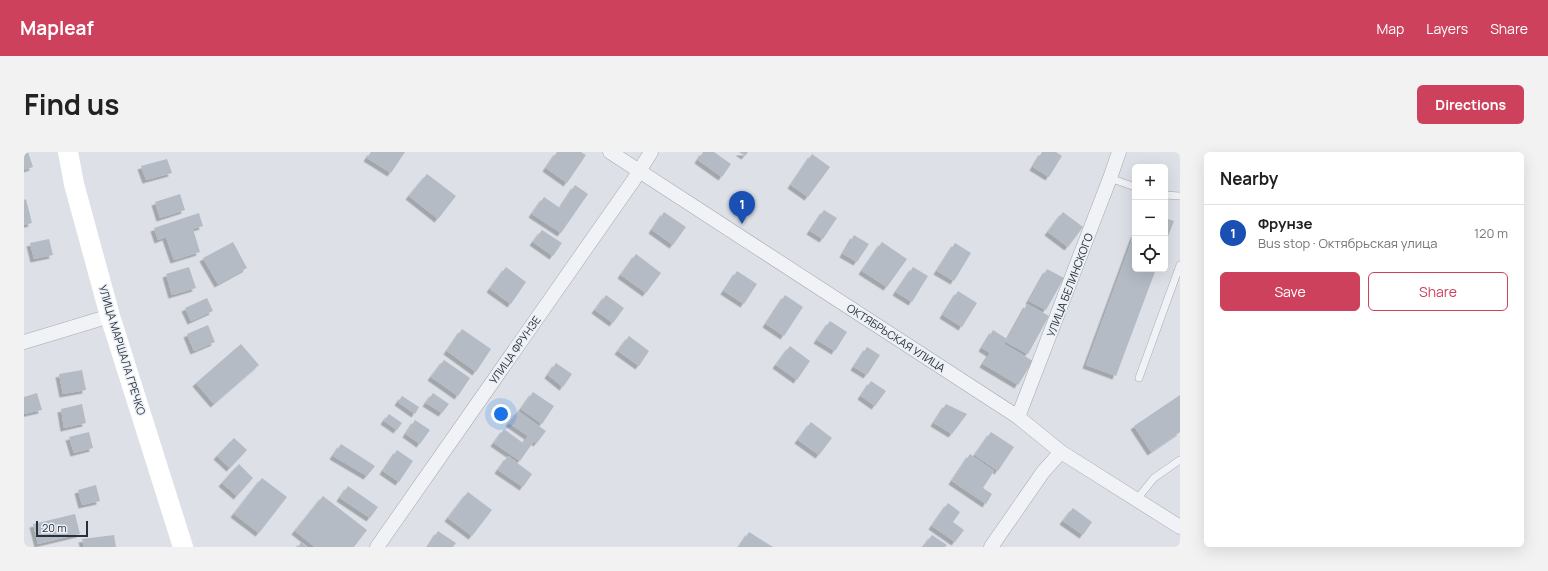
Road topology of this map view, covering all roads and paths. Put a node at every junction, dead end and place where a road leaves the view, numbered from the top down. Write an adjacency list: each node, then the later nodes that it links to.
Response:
1 (68, 152): 11 (main road, УЛИЦА МАРШАЛА ГРЕЧКО)
2 (610, 152): 5 (street, ОКТЯБРЬСКАЯ УЛИЦА)
3 (651, 152): 5 (street, УЛИЦА ФРУНЗЕ)
4 (1119, 152): 6 (street, УЛИЦА БЕЛИНСКОГО)
5 (639, 171): 14 (street, ОКТЯБРЬСКАЯ УЛИЦА); 20 (street, УЛИЦА ФРУНЗЕ)
6 (1110, 178): 7 (lane); 14 (street, УЛИЦА БЕЛИНСКОГО)
7 (1132, 186)
8 (1168, 194): 9 (lane)
9 (1180, 196)
10 (1180, 265): 13 (lane)
11 (110, 316): 12 (street); 19 (main road, УЛИЦА МАРШАЛА ГРЕЧКО)
12 (24, 342)
13 (1139, 378)
14 (1018, 417): 15 (street, ОКТЯБРЬСКАЯ УЛИЦА)
15 (1061, 452): 17 (street, ОКТЯБРЬСКАЯ УЛИЦА); 21 (street)
16 (1180, 460): 17 (lane)
17 (1138, 500): 18 (street, ОКТЯБРЬСКАЯ УЛИЦА)
18 (1180, 527)
19 (183, 547)
20 (377, 547)
21 (991, 547)

